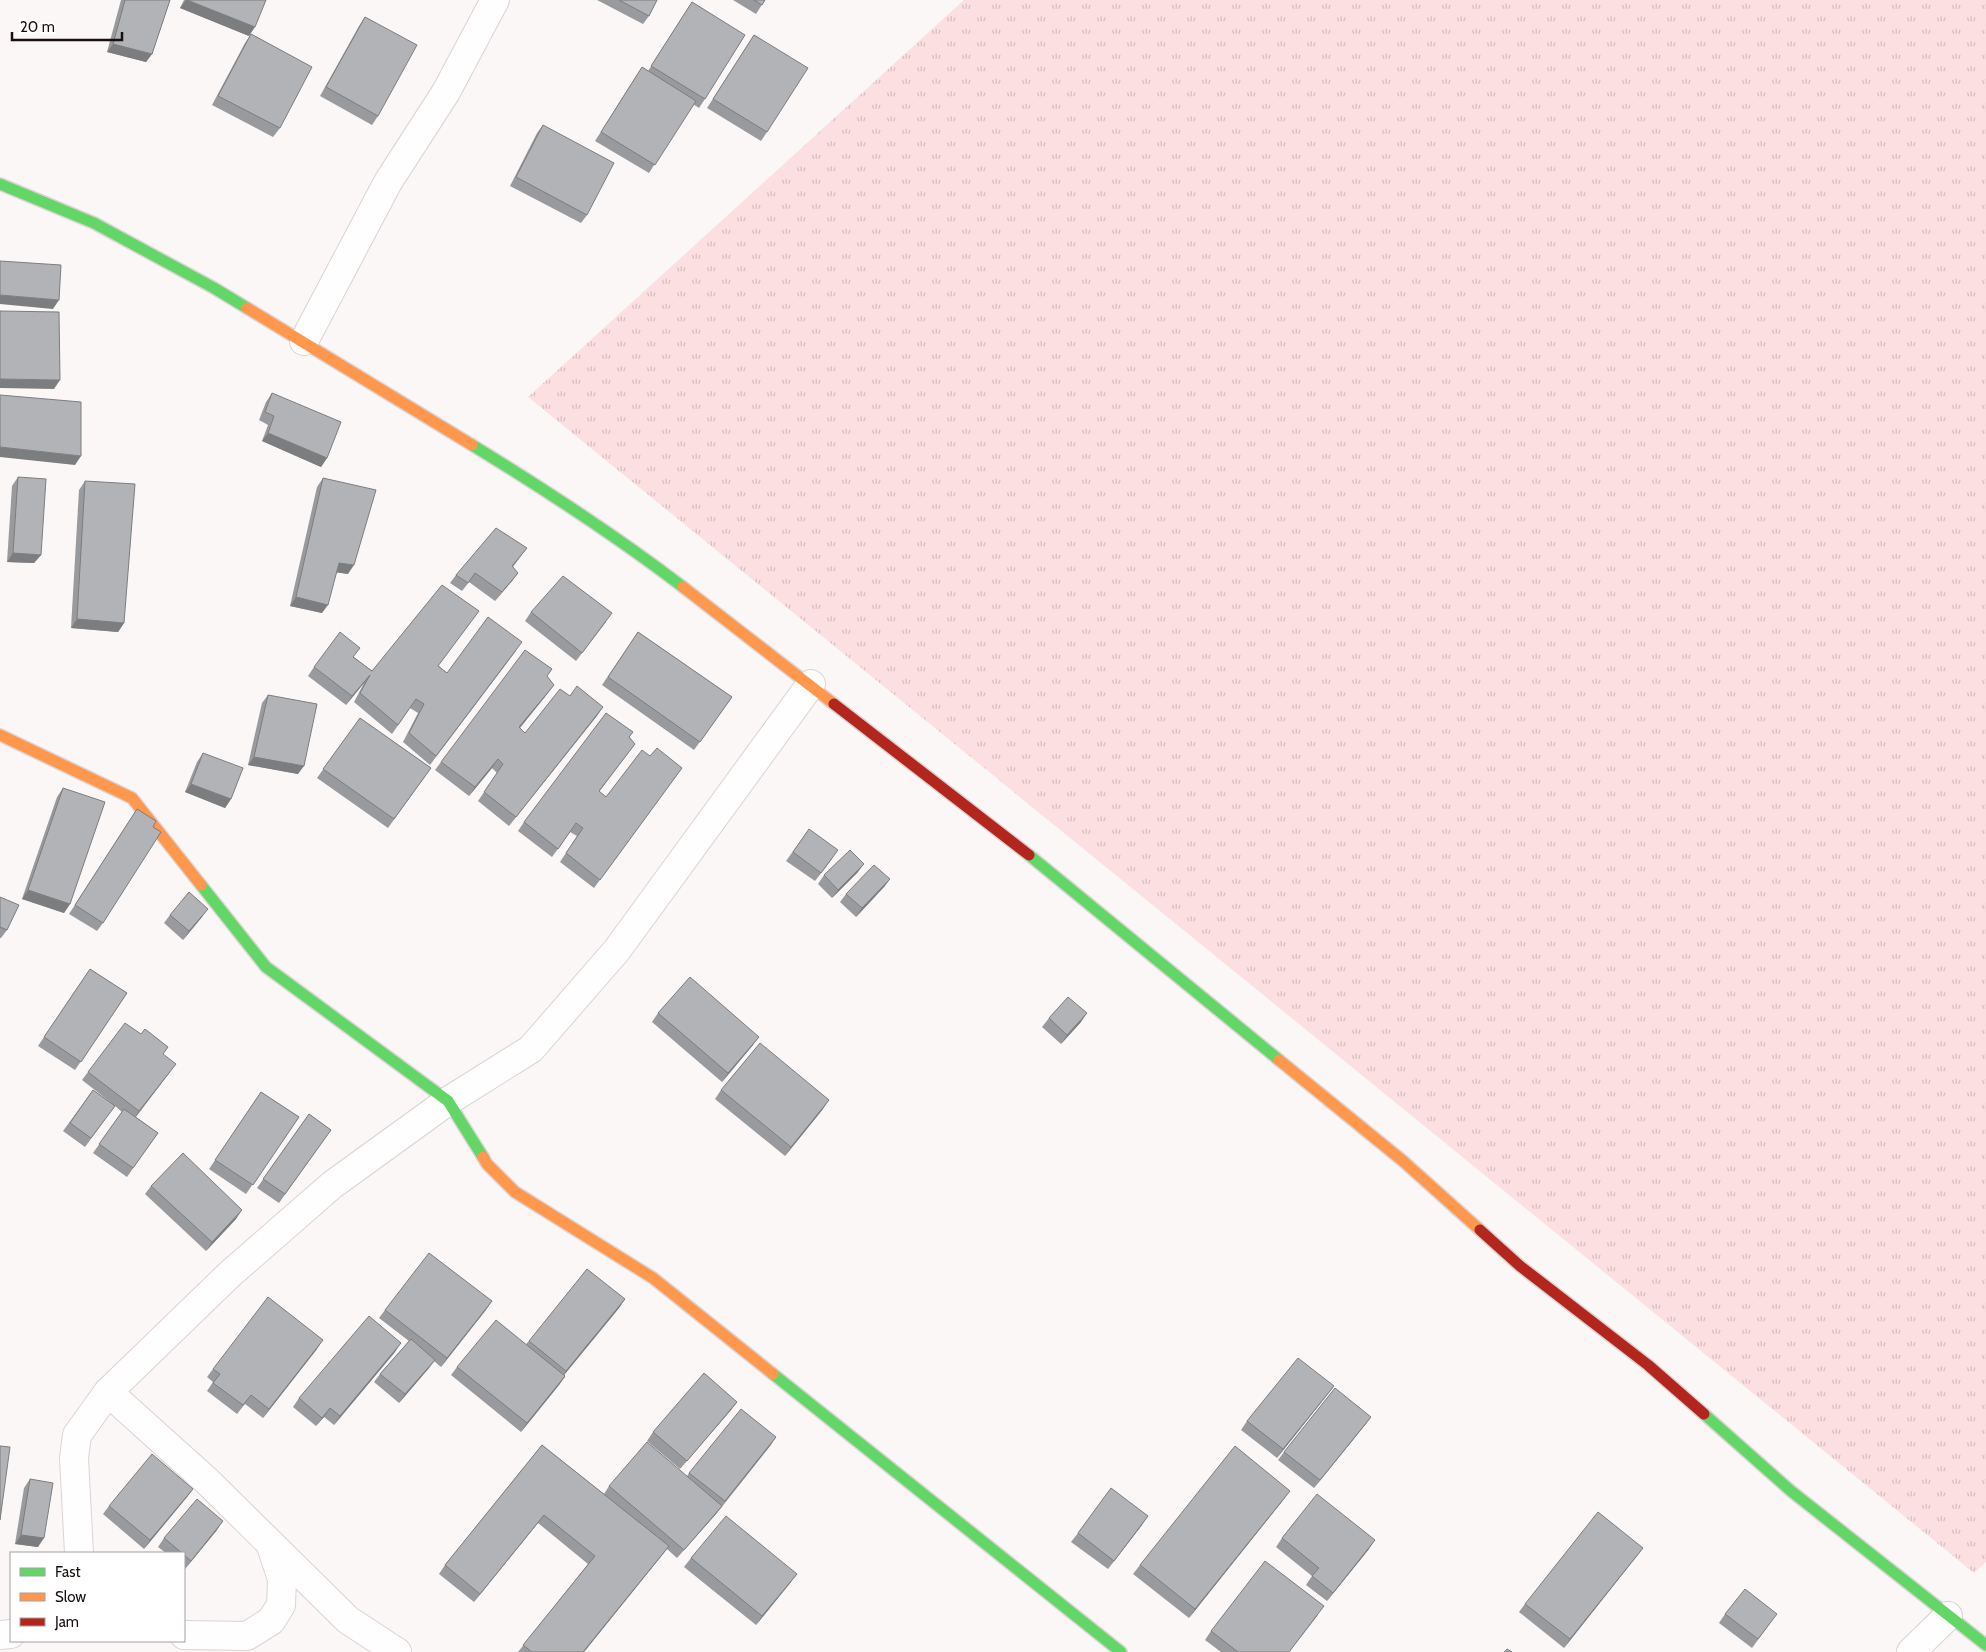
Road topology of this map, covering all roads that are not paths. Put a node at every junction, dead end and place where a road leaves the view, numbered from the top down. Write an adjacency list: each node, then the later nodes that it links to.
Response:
1 (495, 0): 3 (street)
2 (0, 184): 3 (street)
3 (304, 341): 4 (street)
4 (811, 684): 6 (street); 10 (street)
5 (0, 735): 6 (street)
6 (448, 1101): 7 (street); 14 (street)
7 (108, 1392): 8 (street); 9 (street)
8 (270, 1545): 11 (street); 13 (street)
9 (79, 1552)
10 (1948, 1616): 12 (street); 15 (street)
11 (185, 1635)
12 (1986, 1646)
13 (397, 1652)
14 (1121, 1652)
15 (1911, 1652)

